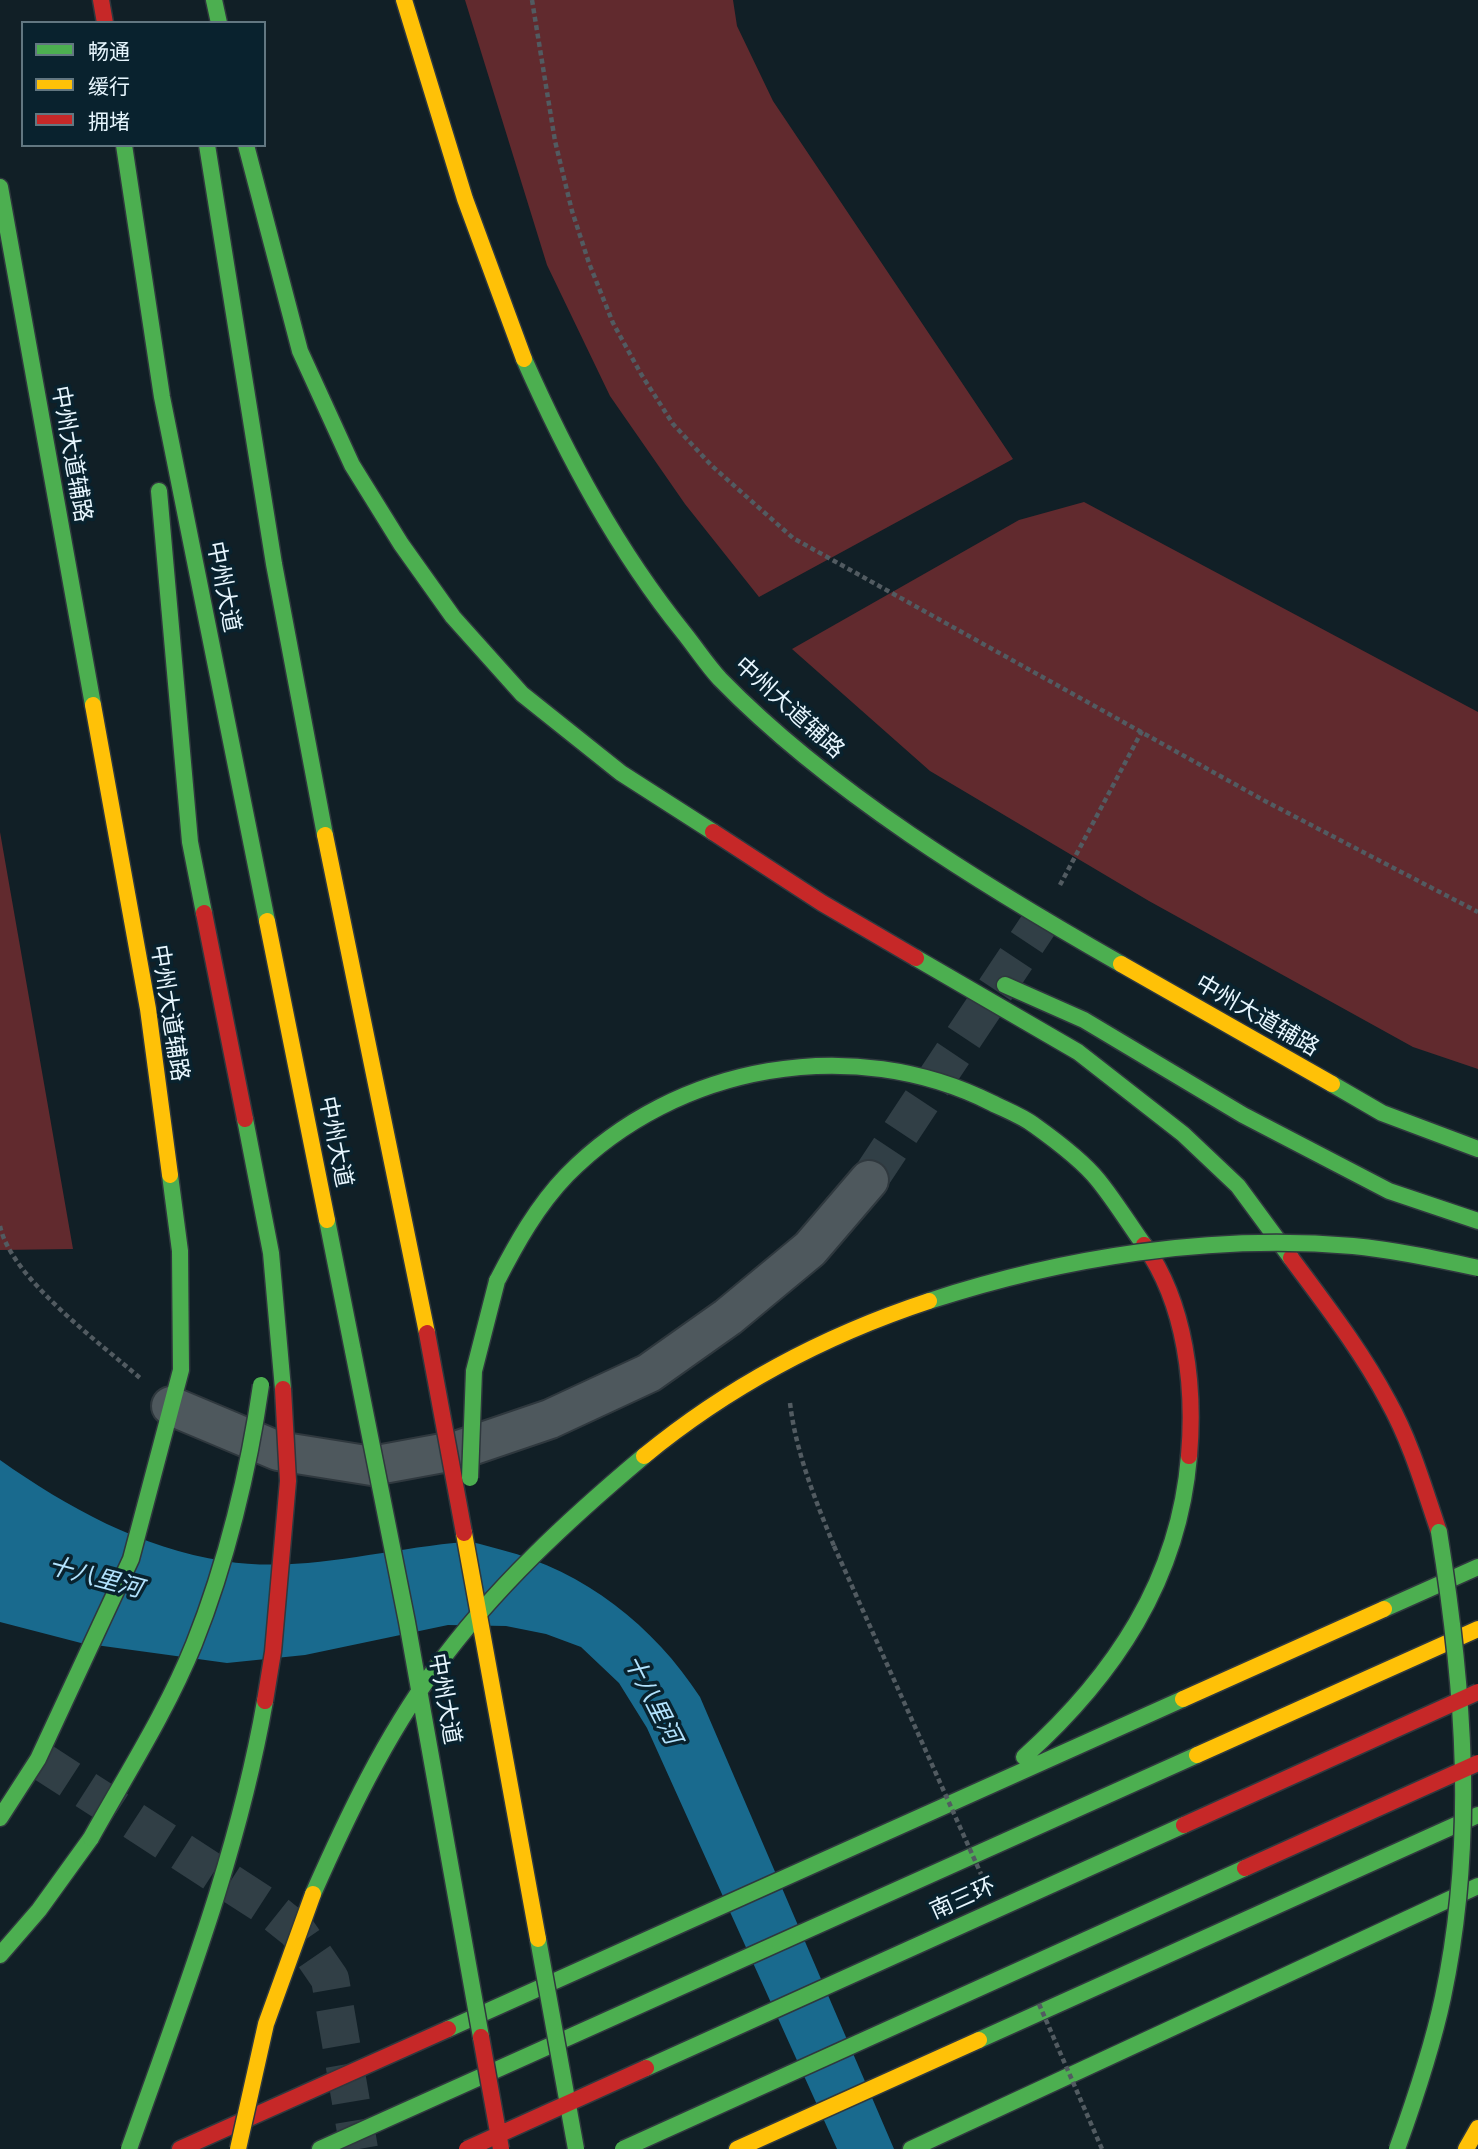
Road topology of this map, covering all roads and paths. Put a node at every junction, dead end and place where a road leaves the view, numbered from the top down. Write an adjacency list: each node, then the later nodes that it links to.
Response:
1 (101, 0): 5 (main road)
2 (214, 0): 6 (main road)
3 (404, 0): 17 (main road, 中州大道辅路)
4 (532, 0): 14 (path)
5 (105, 21)
6 (219, 21)
7 (124, 147): 11 (main road, 中州大道)
8 (208, 147): 28 (main road, bridge)
9 (247, 147): 15 (main road)
10 (0, 187): 27 (main road, 中州大道辅路)
11 (135, 217): 12 (main road); 46 (main road, 中州大道, bridge)
12 (156, 453)
13 (158, 481): 25 (main road)
14 (1142, 731): 16 (path); 17 (path)
15 (822, 903): 18 (main road); 52 (main road, bridge)
16 (1478, 912)
17 (1043, 918): 20 (main road, 中州大道辅路)
18 (959, 964)
19 (984, 975): 22 (main road)
20 (1478, 1149)
21 (869, 1180): 27 (street)
22 (1478, 1221)
23 (0, 1226): 27 (path)
24 (1478, 1268): 43 (main road, bridge)
25 (274, 1291): 38 (main road, bridge); 41 (main road, bridge)
26 (789, 1392): 36 (path, bridge)
27 (169, 1417): 35 (main road, 中州大道辅路)
28 (467, 1546): 33 (main road, bridge); 47 (main road, bridge)
29 (1478, 1567): 33 (main road)
30 (1478, 1629): 44 (main road)
31 (1478, 1692): 45 (main road, 南三环, bridge)
32 (1478, 1763): 48 (main road, bridge)
33 (993, 1783): 42 (main road)
34 (1478, 1815): 49 (main road)
35 (0, 1818)
36 (982, 1878)
37 (1478, 1886): 50 (main road)
38 (0, 1955)
39 (1034, 1992): 51 (path, bridge)
40 (1478, 2128): 53 (main road)
41 (129, 2149)
42 (180, 2149)
43 (238, 2149)
44 (320, 2149)
45 (467, 2149)
46 (501, 2149)
47 (576, 2149)
48 (623, 2149)
49 (737, 2149)
50 (911, 2149)
51 (1101, 2149)
52 (1396, 2149)
53 (1466, 2149)

